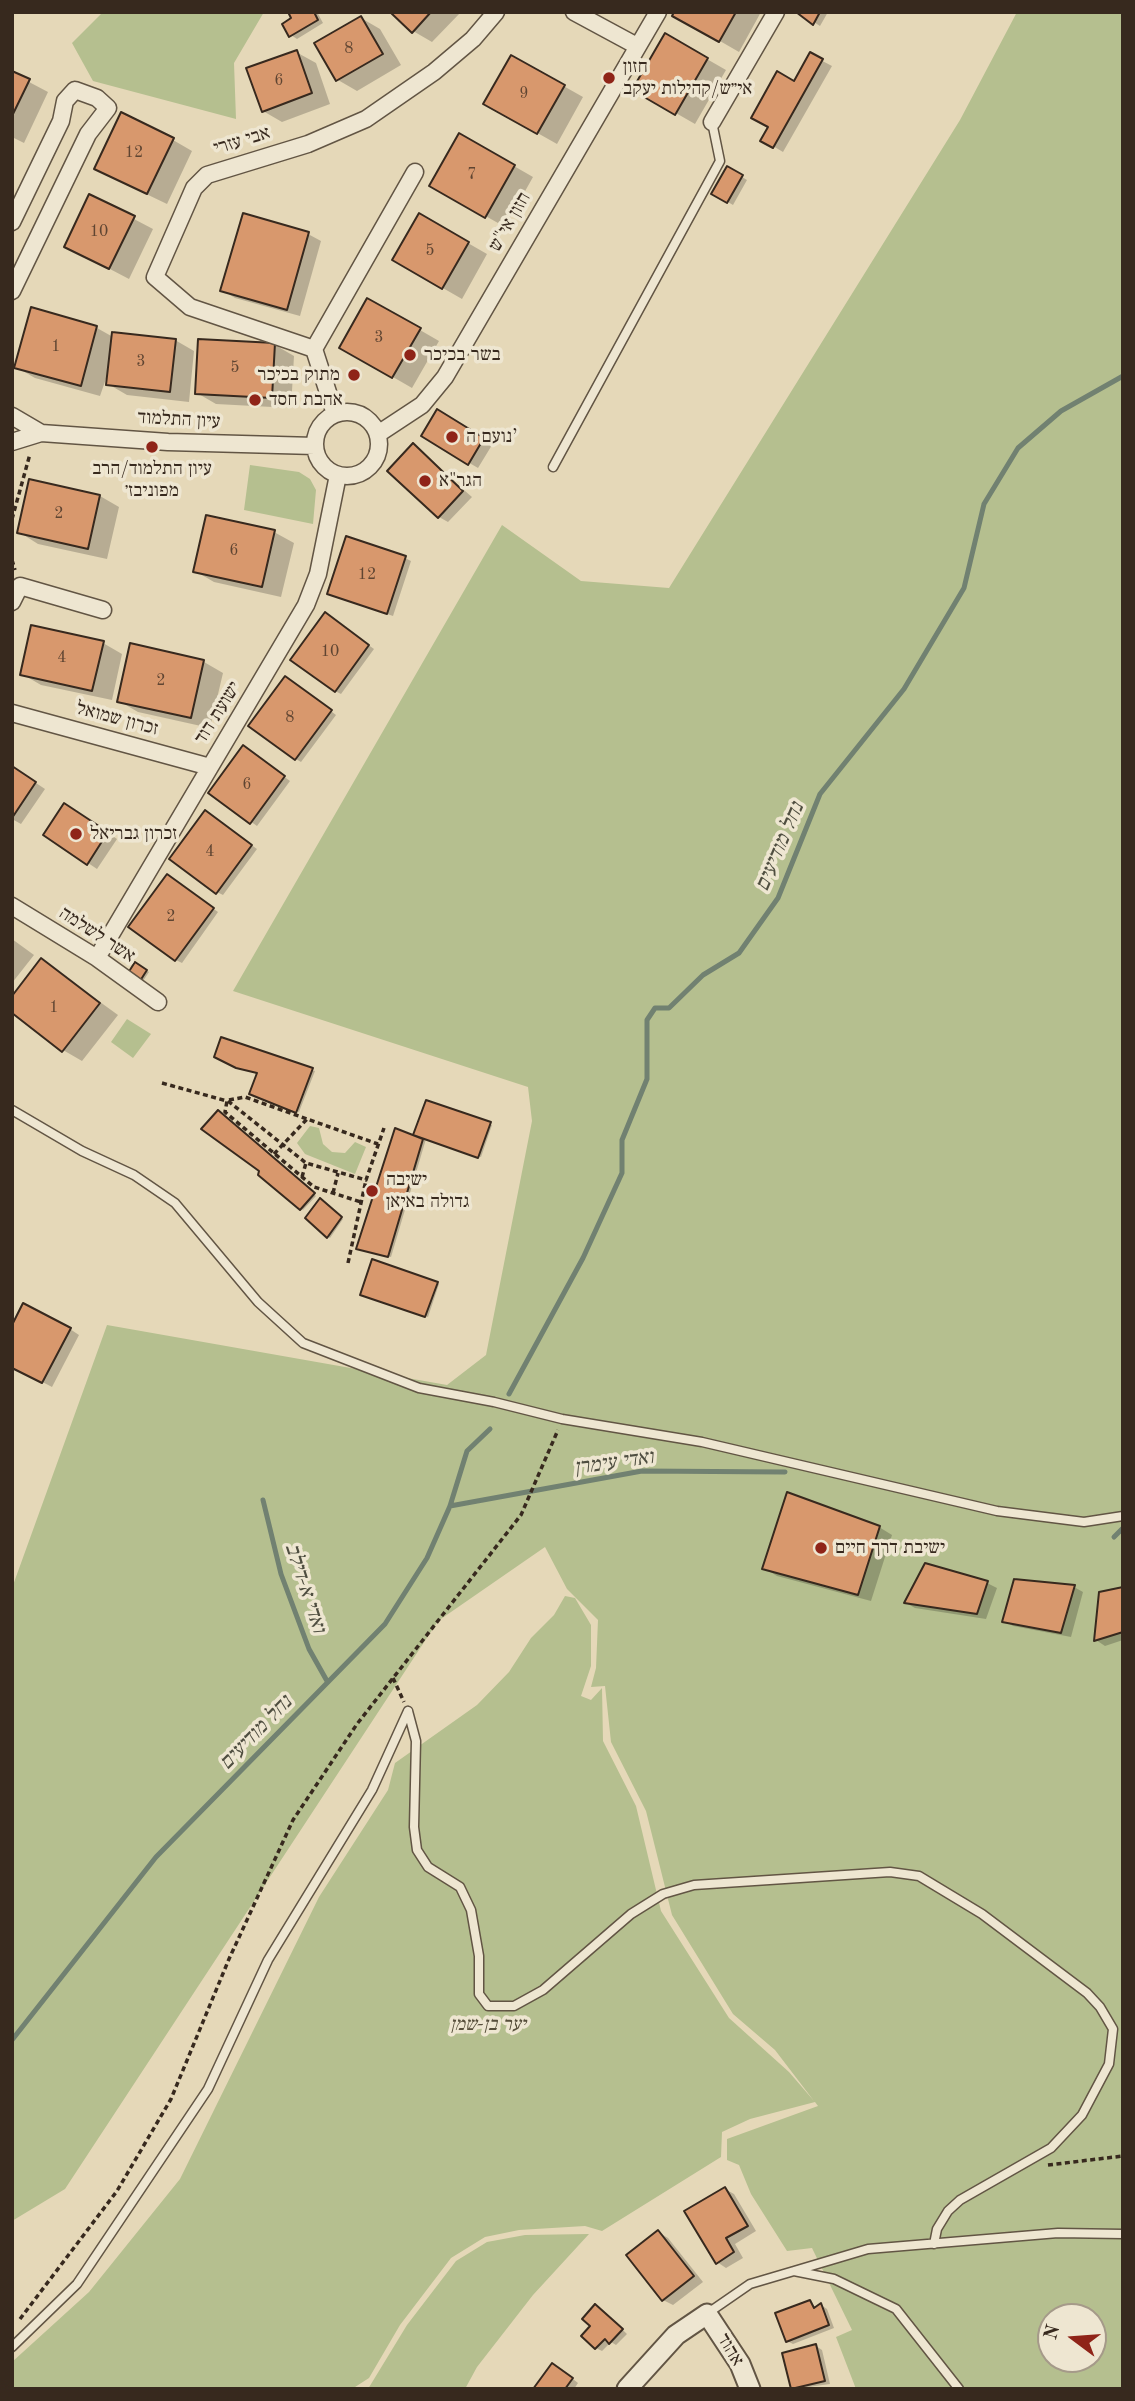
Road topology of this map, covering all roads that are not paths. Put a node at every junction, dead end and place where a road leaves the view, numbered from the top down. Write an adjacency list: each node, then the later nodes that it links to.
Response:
1 (496, 12): 10 (street, אבי עזרי)
2 (575, 12): 5 (street)
3 (657, 12): 5 (street, חזון אי"ש)
4 (776, 12): 6 (street)
5 (637, 46): 14 (street, חזון אי"ש)
6 (712, 122): 17 (lane)
7 (415, 172): 10 (street)
8 (12, 222): 9 (street)
9 (12, 291)
10 (314, 349): 11 (street)
11 (335, 414): 14 (street); 16 (street)
12 (12, 416): 13 (street, עיון התלמוד)
13 (41, 432): 15 (street, עיון התלמוד); 16 (street, עיון התלמוד)
14 (377, 434): 18 (street)
15 (12, 442)
16 (315, 446): 18 (street)
17 (553, 467)
18 (338, 475): 22 (street, ישועת דוד)
19 (12, 602): 20 (street)
20 (103, 610)
21 (12, 713): 22 (street, זכרון שמואל)
22 (210, 767): 24 (street, ישועת דוד)
23 (12, 906): 24 (street, אשר לשלמה)
24 (97, 958): 25 (street, אשר לשלמה)
25 (158, 1002)
26 (12, 1110): 27 (lane)
27 (1123, 1516)
28 (1123, 2234): 29 (lane)
29 (934, 2244): 30 (lane); 32 (lane)
30 (794, 2271): 31 (lane); 35 (lane)
31 (707, 2314): 33 (street); 34 (street, אהוד)
32 (12, 2347)
33 (627, 2389)
34 (750, 2389)
35 (959, 2389)

